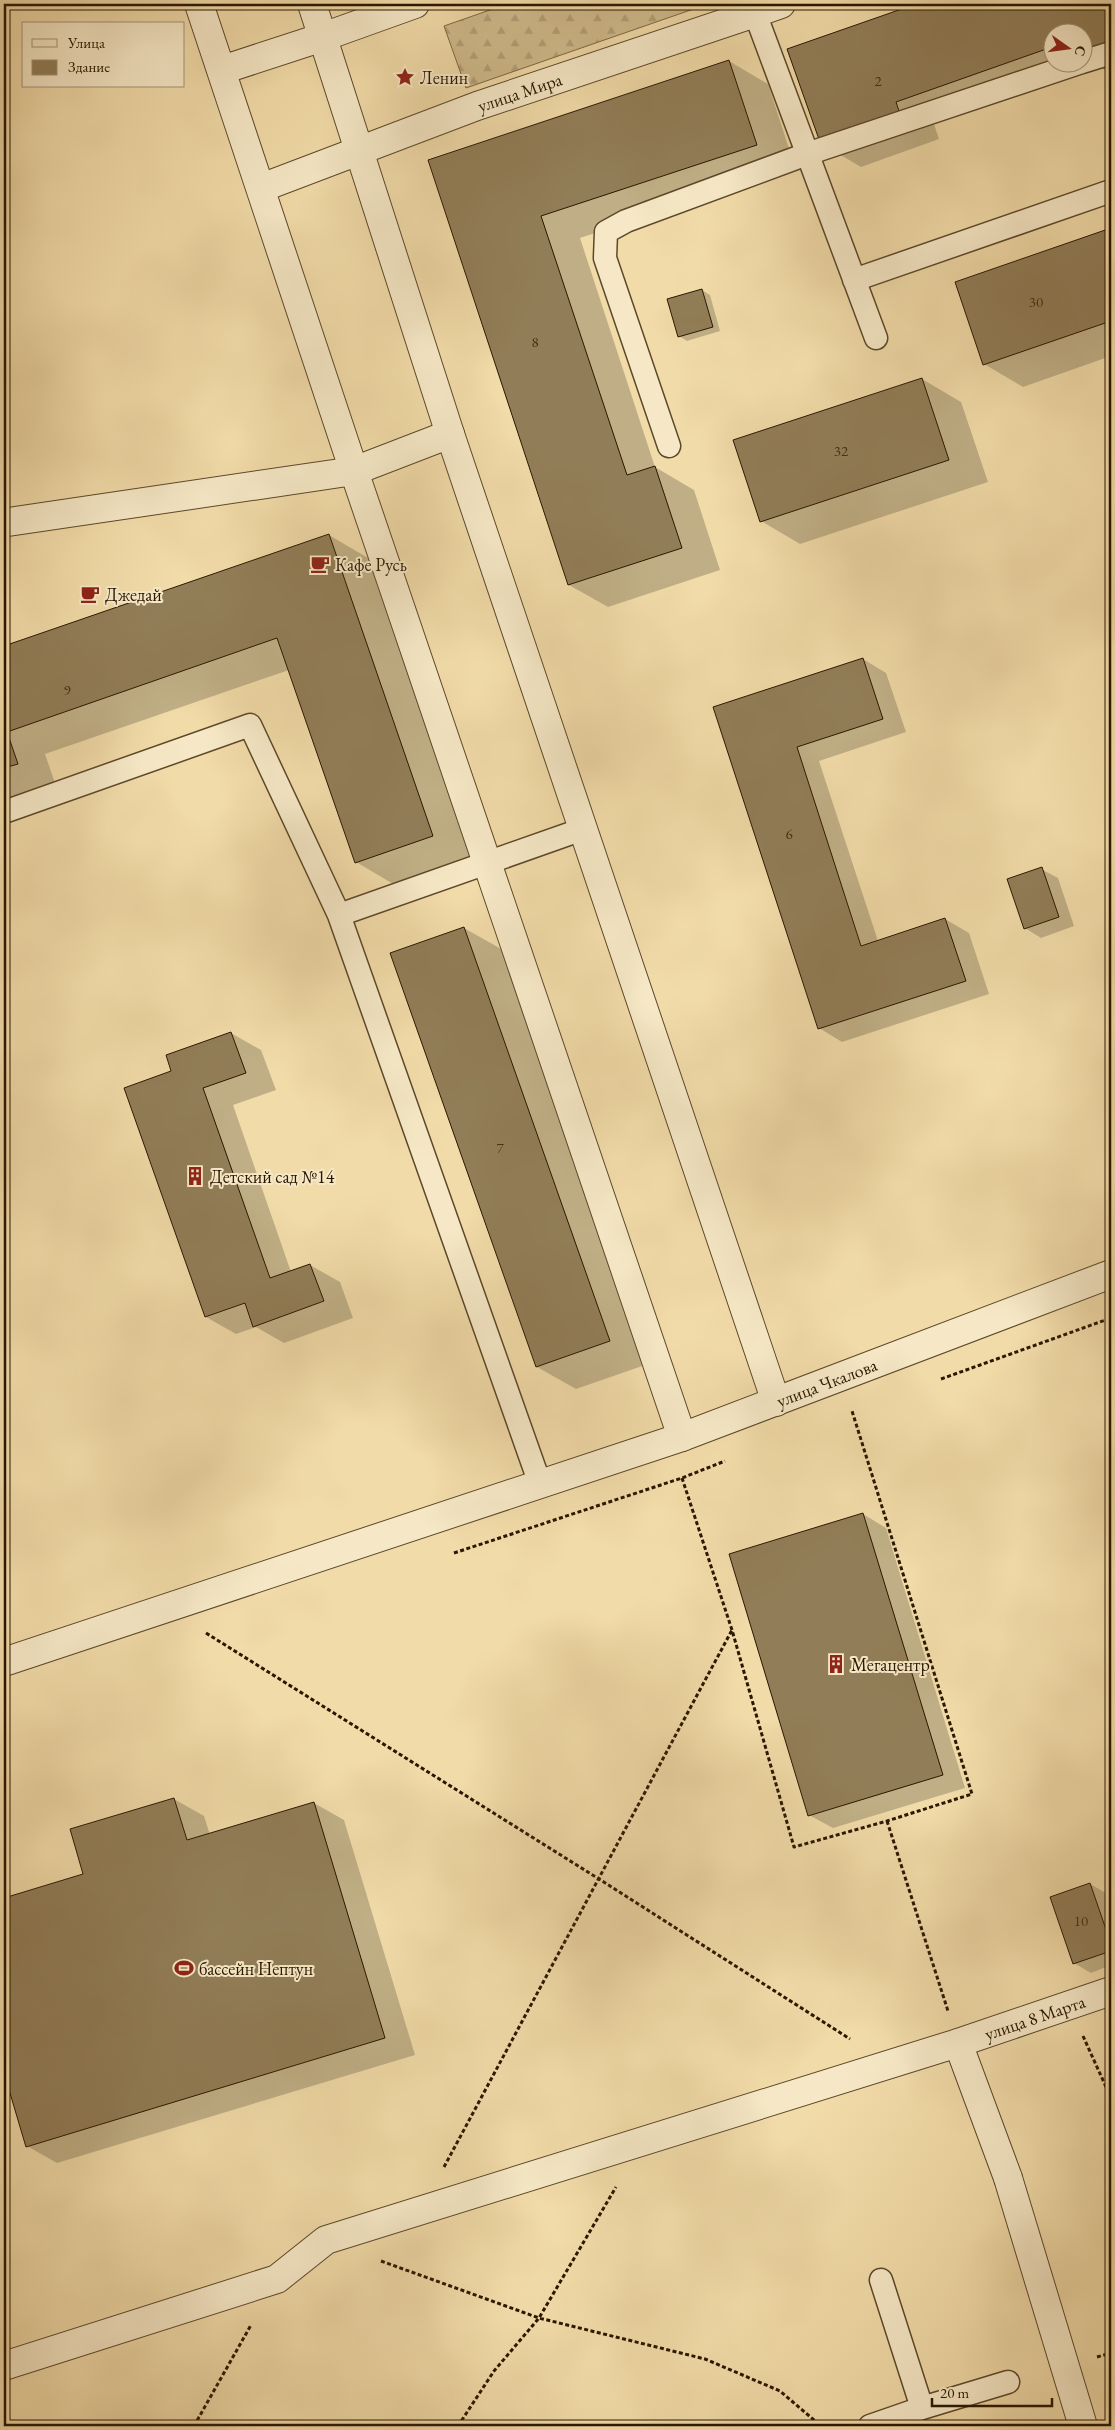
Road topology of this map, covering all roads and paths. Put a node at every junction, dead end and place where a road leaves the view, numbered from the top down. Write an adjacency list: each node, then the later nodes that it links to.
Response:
1 (199, 4): 9 (street)
2 (312, 4): 6 (street)
3 (415, 4): 6 (street)
4 (782, 4): 5 (street, улица Мира)
5 (753, 8): 11 (street, улица Мира); 12 (lane)
6 (323, 37): 9 (street); 11 (street)
7 (1111, 53): 8 (lane)
8 (1092, 59)
9 (222, 70): 13 (street)
10 (1052, 72): 12 (lane)
11 (358, 150): 13 (street, улица Мира); 17 (street)
12 (807, 154): 15 (lane); 18 (lane)
13 (261, 188): 19 (street)
14 (1111, 191): 15 (lane)
15 (854, 280): 16 (lane)
16 (876, 338)
17 (450, 434): 19 (street); 22 (street)
18 (669, 446)
19 (354, 471): 20 (street); 23 (street)
20 (8, 522)
21 (4, 812): 24 (lane)
22 (583, 829): 23 (lane); 26 (street)
23 (487, 863): 24 (lane); 28 (street)
24 (340, 915): 30 (lane)
25 (1111, 1274): 26 (street, улица Чкалова)
26 (776, 1402): 28 (street, улица Чкалова)
27 (852, 1411): 34 (path)
28 (682, 1437): 30 (street, улица Чкалова)
29 (682, 1478): 31 (path)
30 (540, 1484): 33 (street, улица Чкалова)
31 (732, 1630): 34 (path); 35 (path)
32 (206, 1633): 35 (path)
33 (4, 1662)
34 (887, 1821): 38 (path)
35 (599, 1879): 39 (path); 42 (path)
36 (1111, 1991): 37 (street, улица 8 Марта)
37 (1069, 2006): 38 (street, улица 8 Марта); 40 (path)
38 (958, 2043): 39 (street, улица 8 Марта); 54 (street, bridge)
39 (889, 2064): 41 (street, улица 8 Марта)
40 (1111, 2098)
41 (644, 2141): 42 (street, улица 8 Марта); 46 (path)
42 (420, 2211): 43 (street, улица 8 Марта)
43 (326, 2240): 44 (street); 46 (path)
44 (277, 2279): 47 (street); 50 (path)
45 (880, 2280): 49 (lane)
46 (539, 2318): 51 (path); 52 (path)
47 (4, 2366)
48 (1008, 2382): 49 (lane)
49 (922, 2408): 53 (lane)
50 (194, 2426)
51 (458, 2426)
52 (821, 2426)
53 (870, 2426)
54 (1084, 2426)

